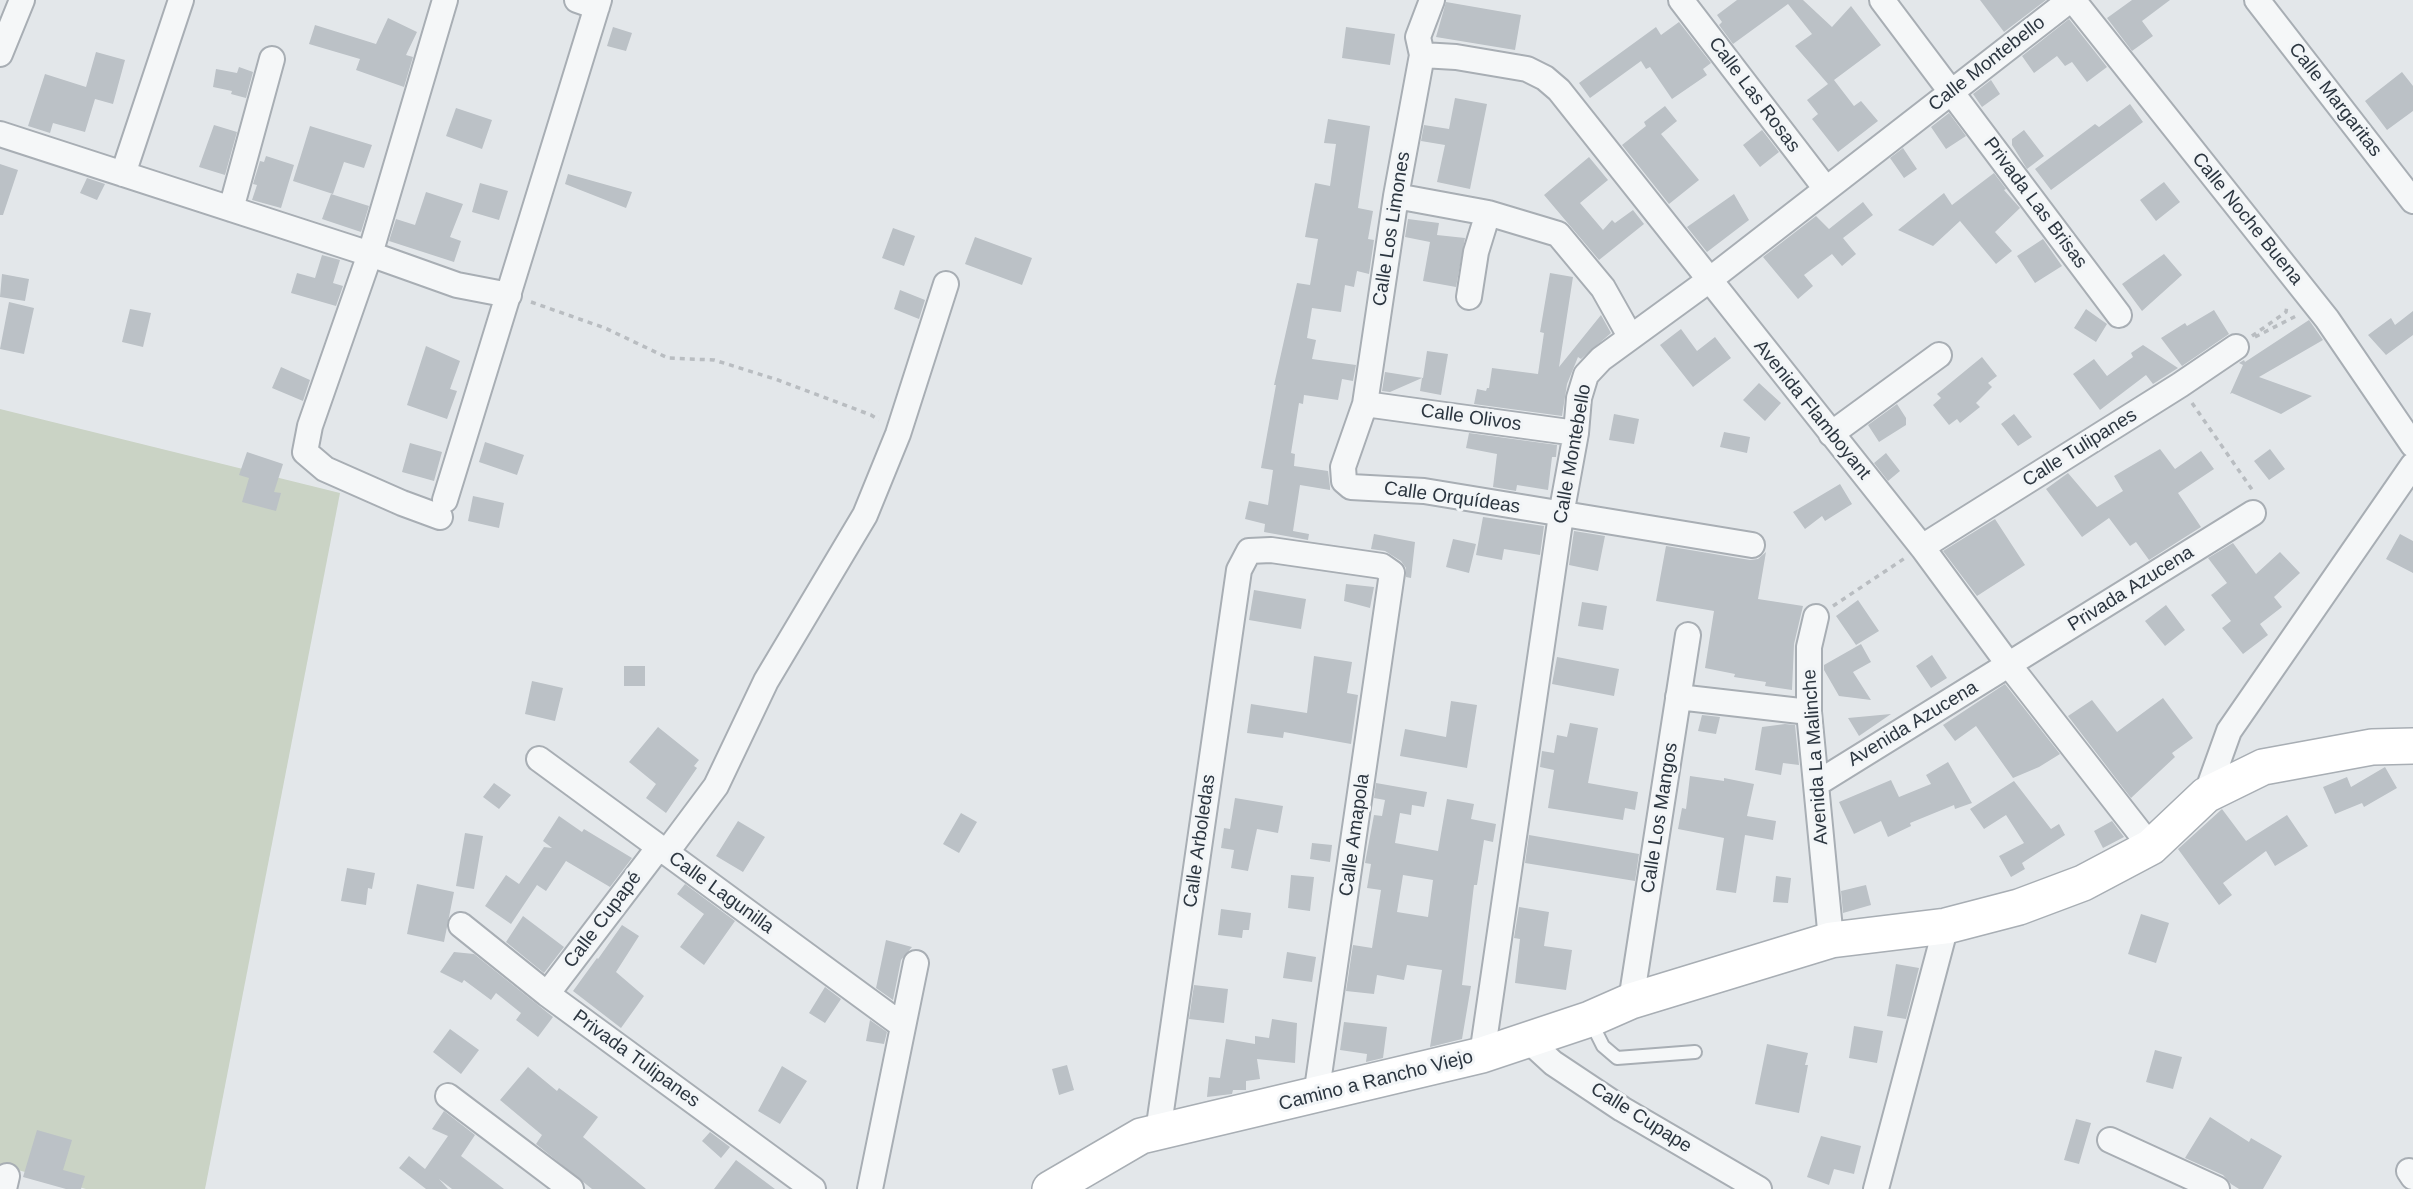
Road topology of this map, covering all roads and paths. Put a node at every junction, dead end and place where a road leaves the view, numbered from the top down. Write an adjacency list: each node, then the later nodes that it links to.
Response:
1 (22, 0): 10 (street)
2 (181, 0): 15 (street)
3 (445, 0): 22 (street)
4 (1432, 0): 11 (street, Calle Los Limones)
5 (1681, 0): 16 (street, Calle Las Rosas)
6 (1882, 0): 13 (street, Privada Las Brisas)
7 (2071, 0): 13 (street, Calle Montebello); 23 (street, Calle Noche Buena)
8 (2257, 0): 18 (street, Calle Margaritas)
9 (591, 2): 21 (street)
10 (0, 54)
11 (1422, 55): 17 (street, Calle Los Limones); 24 (street, Avenida Flamboyant)
12 (272, 59): 19 (street)
13 (1951, 92): 16 (street, Calle Montebello); 29 (street, Privada Las Brisas)
14 (0, 134): 15 (street)
15 (122, 174): 19 (street)
16 (1826, 189): 24 (street, Calle Montebello)
17 (1396, 196): 20 (street); 35 (street, Calle Los Limones)
18 (2413, 201)
19 (231, 209): 22 (street)
20 (1488, 213): 28 (street); 31 (street)
21 (526, 242): 26 (street); 27 (street)
22 (370, 254): 26 (street); 27 (street)
23 (2291, 275): 30 (street, Calle Noche Buena); 32 (path)
24 (1708, 281): 31 (street, Calle Montebello); 38 (street, Avenida Flamboyant)
25 (946, 284): 37 (street, Calle Cupapé)
26 (457, 285): 27 (street)
27 (509, 295): 37 (path)
28 (1469, 297)
29 (2119, 315)
30 (2327, 318): 32 (path); 39 (street, Calle Noche Buena)
31 (1630, 336): 36 (street, Calle Montebello)
32 (2236, 347): 34 (street, Calle Tulipanes)
33 (1939, 355): 38 (street)
34 (2180, 385): 42 (path); 45 (street, Calle Tulipanes)
35 (1365, 404): 36 (street, Calle Olivos); 41 (street, Calle Los Limones)
36 (1576, 433): 43 (street, Calle Montebello)
37 (898, 434): 57 (street, Calle Cupapé)
38 (1831, 434): 45 (street, Avenida Flamboyant)
39 (2413, 445)
40 (2413, 465): 55 (street)
41 (1344, 481): 43 (street, Calle Orquídeas)
42 (2253, 513): 49 (street, Privada Azucena)
43 (1561, 515): 44 (street, Calle Orquídeas); 68 (street, Calle Montebello)
44 (1752, 545)
45 (1922, 547): 47 (path); 49 (street, Avenida Flamboyant)
46 (1392, 573): 70 (street, Calle Amapola); 71 (street, Calle Arboledas)
47 (1816, 617): 51 (street, Avenida La Malinche)
48 (1688, 635): 50 (street, Calle Los Mangos)
49 (2010, 665): 54 (street, Avenida Azucena); 56 (street, Avenida Flamboyant)
50 (1678, 697): 51 (street); 63 (street, Calle Los Mangos)
51 (1809, 712): 54 (street, Avenida La Malinche)
52 (2413, 746): 55 (street, Camino a Rancho Viejo)
53 (539, 759): 57 (street, Calle Lagunilla)
54 (1816, 783): 60 (street, Avenida La Malinche)
55 (2206, 795): 56 (street, Camino a Rancho Viejo)
56 (2151, 847): 59 (street, Camino a Rancho Viejo)
57 (662, 850): 62 (street, Calle Cupapé); 65 (street, Calle Lagunilla)
58 (461, 925): 62 (street, Privada Tulipanes)
59 (1946, 926): 60 (street, Camino a Rancho Viejo); 78 (street)
60 (1831, 940): 63 (street, Camino a Rancho Viejo)
61 (916, 963): 65 (street)
62 (547, 993): 74 (street, Privada Tulipanes)
63 (1631, 1001): 64 (street, Camino a Rancho Viejo)
64 (1590, 1019): 66 (street, Camino a Rancho Viejo); 67 (lane)
65 (903, 1026): 75 (street)
66 (1528, 1040): 68 (street, Camino a Rancho Viejo); 77 (street, Calle Cupape)
67 (1695, 1052)
68 (1482, 1055): 70 (street, Camino a Rancho Viejo)
69 (448, 1096): 73 (street)
70 (1316, 1096): 71 (street, Camino a Rancho Viejo)
71 (1158, 1132): 76 (street, Camino a Rancho Viejo)
72 (2109, 1140): 79 (street)
73 (571, 1189)
74 (813, 1189)
75 (870, 1189)
76 (1051, 1189)
77 (1759, 1189)
78 (1876, 1189)
79 (2217, 1189)

